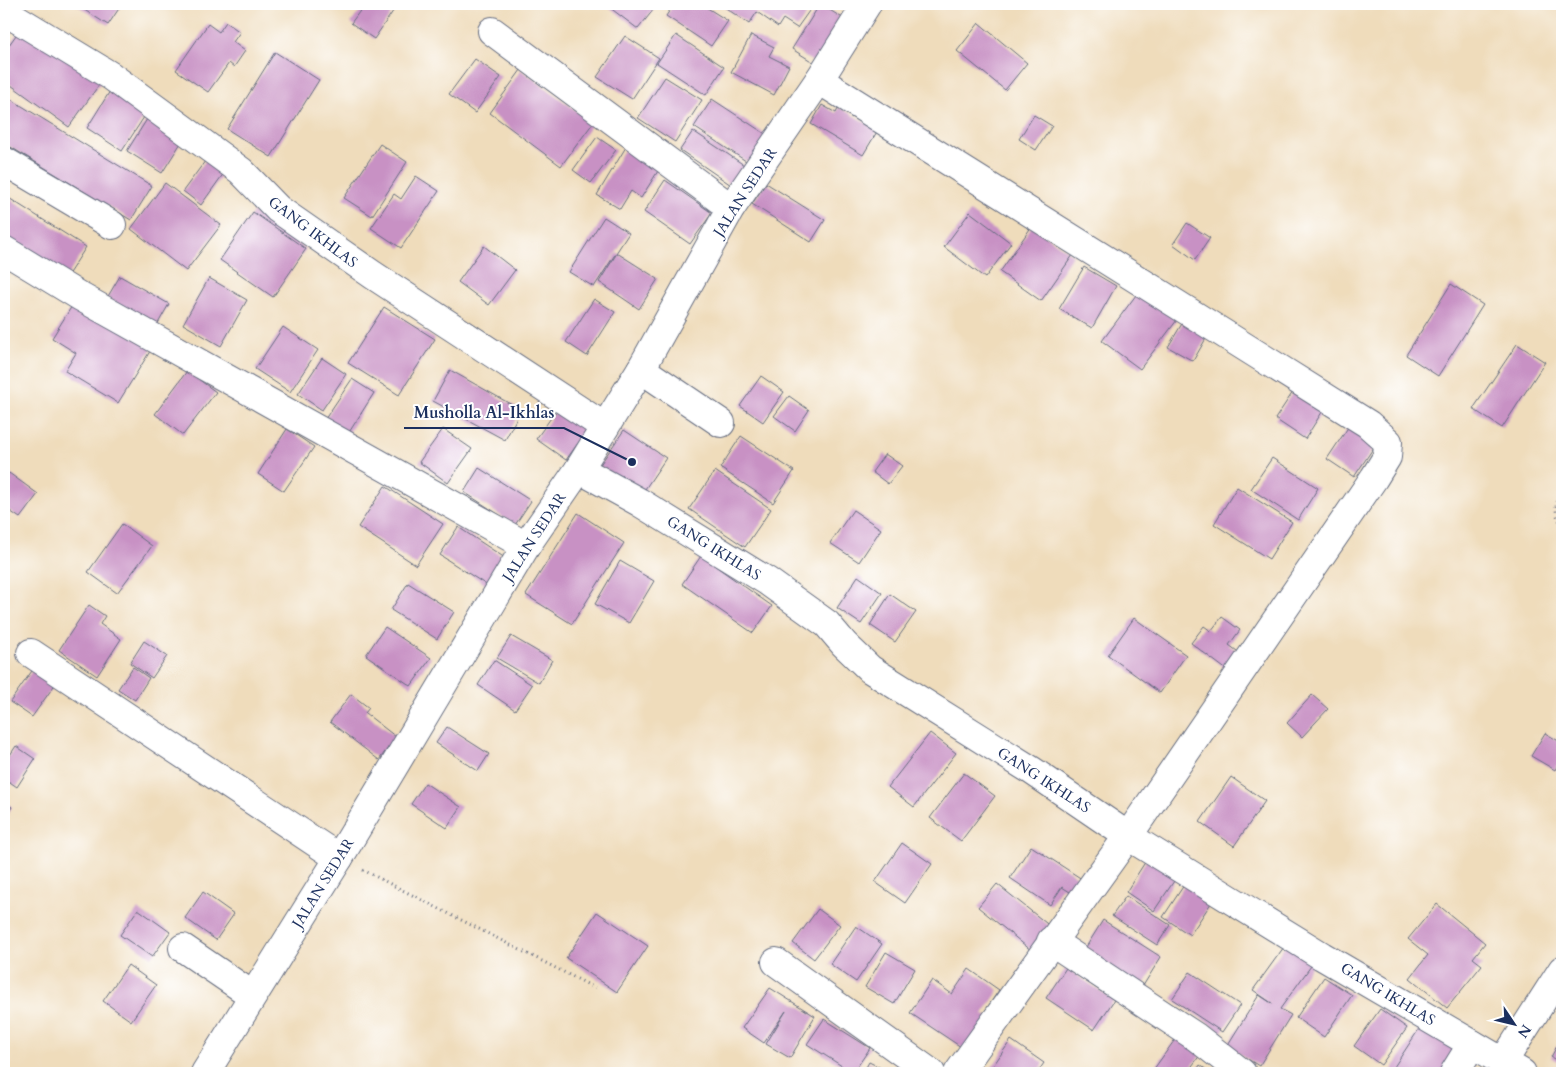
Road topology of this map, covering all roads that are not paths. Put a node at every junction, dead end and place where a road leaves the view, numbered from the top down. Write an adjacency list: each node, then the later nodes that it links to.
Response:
1 (864, 5): 4 (street, JALAN SEDAR)
2 (4, 11): 11 (street, GANG IKHLAS)
3 (492, 31): 6 (street)
4 (819, 80): 6 (street, JALAN SEDAR); 15 (street)
5 (4, 160): 7 (street)
6 (732, 208): 9 (street, JALAN SEDAR)
7 (112, 225)
8 (4, 250): 13 (street)
9 (641, 368): 10 (street); 11 (street, JALAN SEDAR)
10 (721, 423)
11 (605, 427): 12 (street, JALAN SEDAR)
12 (579, 470): 13 (street, JALAN SEDAR); 15 (street, GANG IKHLAS)
13 (526, 546): 16 (street, JALAN SEDAR)
14 (31, 653): 16 (street)
15 (1128, 836): 17 (street); 22 (street, GANG IKHLAS)
16 (339, 858): 21 (street, JALAN SEDAR)
17 (1051, 941): 26 (street); 27 (street)
18 (183, 948): 21 (street)
19 (776, 962): 25 (street)
20 (1562, 970): 23 (street)
21 (252, 995): 24 (street, JALAN SEDAR)
22 (1472, 1044): 23 (street, GANG IKHLAS); 28 (street)
23 (1513, 1067)
24 (205, 1073)
25 (931, 1073)
26 (958, 1073)
27 (1242, 1073)
28 (1454, 1073)

